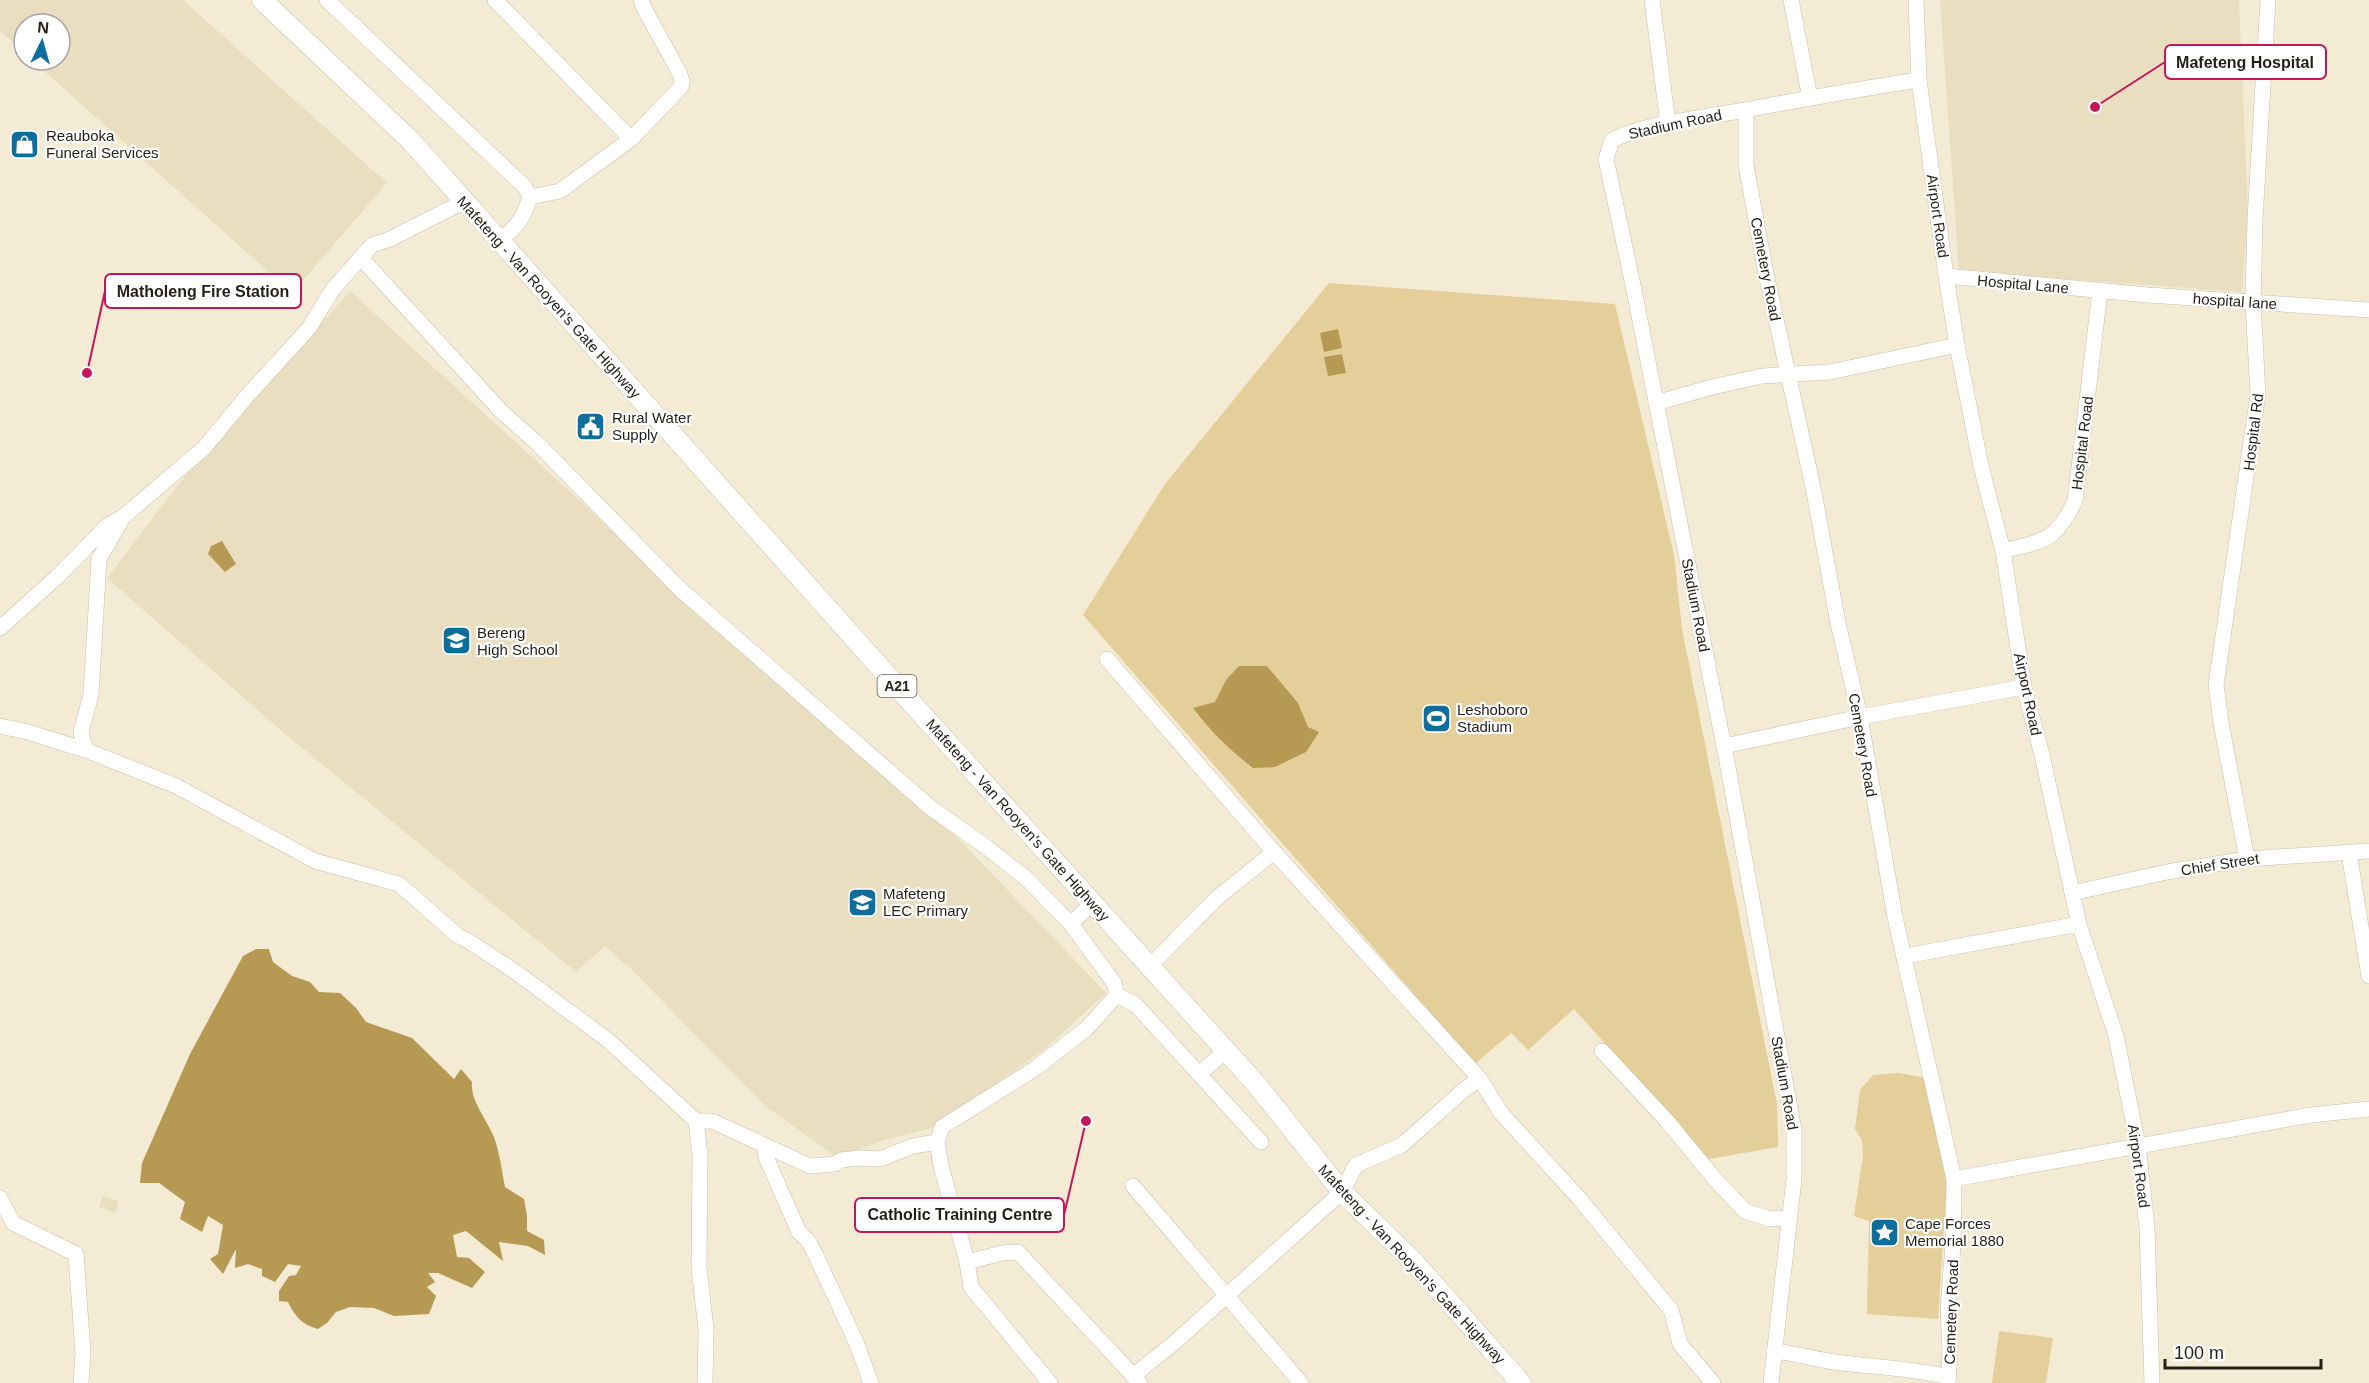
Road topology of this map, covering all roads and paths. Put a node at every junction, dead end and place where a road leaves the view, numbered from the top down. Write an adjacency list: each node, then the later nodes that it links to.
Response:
1 (262, 0): 15 (main road, Mafeteng - Van Rooyen's Gate Highway / A21)
2 (327, 0): 14 (street)
3 (495, 0): 13 (street)
4 (642, 0): 13 (street)
5 (1652, 0): 12 (street)
6 (1791, 0): 10 (street)
7 (1916, 0): 9 (street, Airport Road)
8 (2268, 0): 20 (street, Hospital Rd)
9 (1919, 80): 10 (street, Stadium Road); 18 (street, Airport Road)
10 (1810, 98): 11 (street, Stadium Road)
11 (1746, 110): 12 (street, Stadium Road); 23 (street, Cemetery Road)
12 (1668, 124): 24 (street, Stadium Road)
13 (632, 139): 14 (street)
14 (530, 197): 16 (street)
15 (462, 200): 16 (main road, Mafeteng - Van Rooyen's Gate Highway / A21); 17 (street)
16 (500, 239): 39 (main road, Mafeteng - Van Rooyen's Gate Highway / A21)
17 (361, 258): 25 (street); 40 (street)
18 (1946, 276): 19 (street, Hospital Lane); 22 (street, Airport Road)
19 (2100, 291): 20 (street, hospital lane); 26 (street, Hospital Road)
20 (2253, 303): 21 (street, hospital lane); 37 (street, Hospital Rd)
21 (2369, 310)
22 (1957, 345): 23 (street); 26 (street, Airport Road)
23 (1787, 373): 24 (street); 30 (street, Cemetery Road)
24 (1656, 403): 32 (street, Stadium Road)
25 (123, 517): 27 (street); 33 (street)
26 (2003, 551): 29 (street, Airport Road)
27 (0, 628)
28 (1107, 658): 34 (street)
29 (2024, 687): 30 (street); 38 (street, Airport Road)
30 (1860, 717): 32 (street); 42 (street, Cemetery Road)
31 (0, 726): 33 (street)
32 (1724, 746): 60 (street, Stadium Road)
33 (88, 751): 51 (street)
34 (1274, 852): 43 (street); 49 (street)
35 (2369, 852): 36 (street, Chief Street)
36 (2349, 853): 37 (street, Chief Street); 44 (street)
37 (2247, 859): 38 (street, Chief Street)
38 (2072, 893): 41 (street, Airport Road)
39 (1093, 902): 40 (street); 43 (main road, Mafeteng - Van Rooyen's Gate Highway / A21)
40 (1071, 924): 45 (street)
41 (2079, 924): 42 (street); 54 (street, Airport Road)
42 (1905, 956): 56 (street, Cemetery Road)
43 (1149, 967): 46 (main road, Mafeteng - Van Rooyen's Gate Highway / A21)
44 (2369, 976)
45 (1117, 995): 48 (street); 52 (street)
46 (1226, 1051): 48 (street); 58 (main road, Mafeteng - Van Rooyen's Gate Highway / A21)
47 (1602, 1051): 60 (street)
48 (1199, 1074): 53 (street)
49 (1480, 1079): 58 (street); 72 (street)
50 (2369, 1109): 54 (street)
51 (696, 1121): 55 (street); 67 (street)
52 (937, 1142): 55 (street); 61 (street)
53 (1261, 1142)
54 (2138, 1145): 56 (street); 74 (street, Airport Road)
55 (765, 1147): 68 (street)
56 (1954, 1179): 65 (street, Cemetery Road)
57 (1133, 1186): 62 (street)
58 (1342, 1192): 62 (street); 71 (main road, Mafeteng - Van Rooyen's Gate Highway / A21)
59 (0, 1198): 66 (street)
60 (1790, 1218): 63 (street, Stadium Road)
61 (967, 1262): 64 (street); 69 (street)
62 (1227, 1295): 64 (street); 70 (street)
63 (1774, 1352): 65 (street); 73 (street, Stadium Road)
64 (1137, 1379)
65 (1949, 1380)
66 (81, 1383)
67 (705, 1383)
68 (871, 1383)
69 (1050, 1383)
70 (1301, 1383)
71 (1521, 1383)
72 (1713, 1383)
73 (1771, 1383)
74 (2152, 1383)

